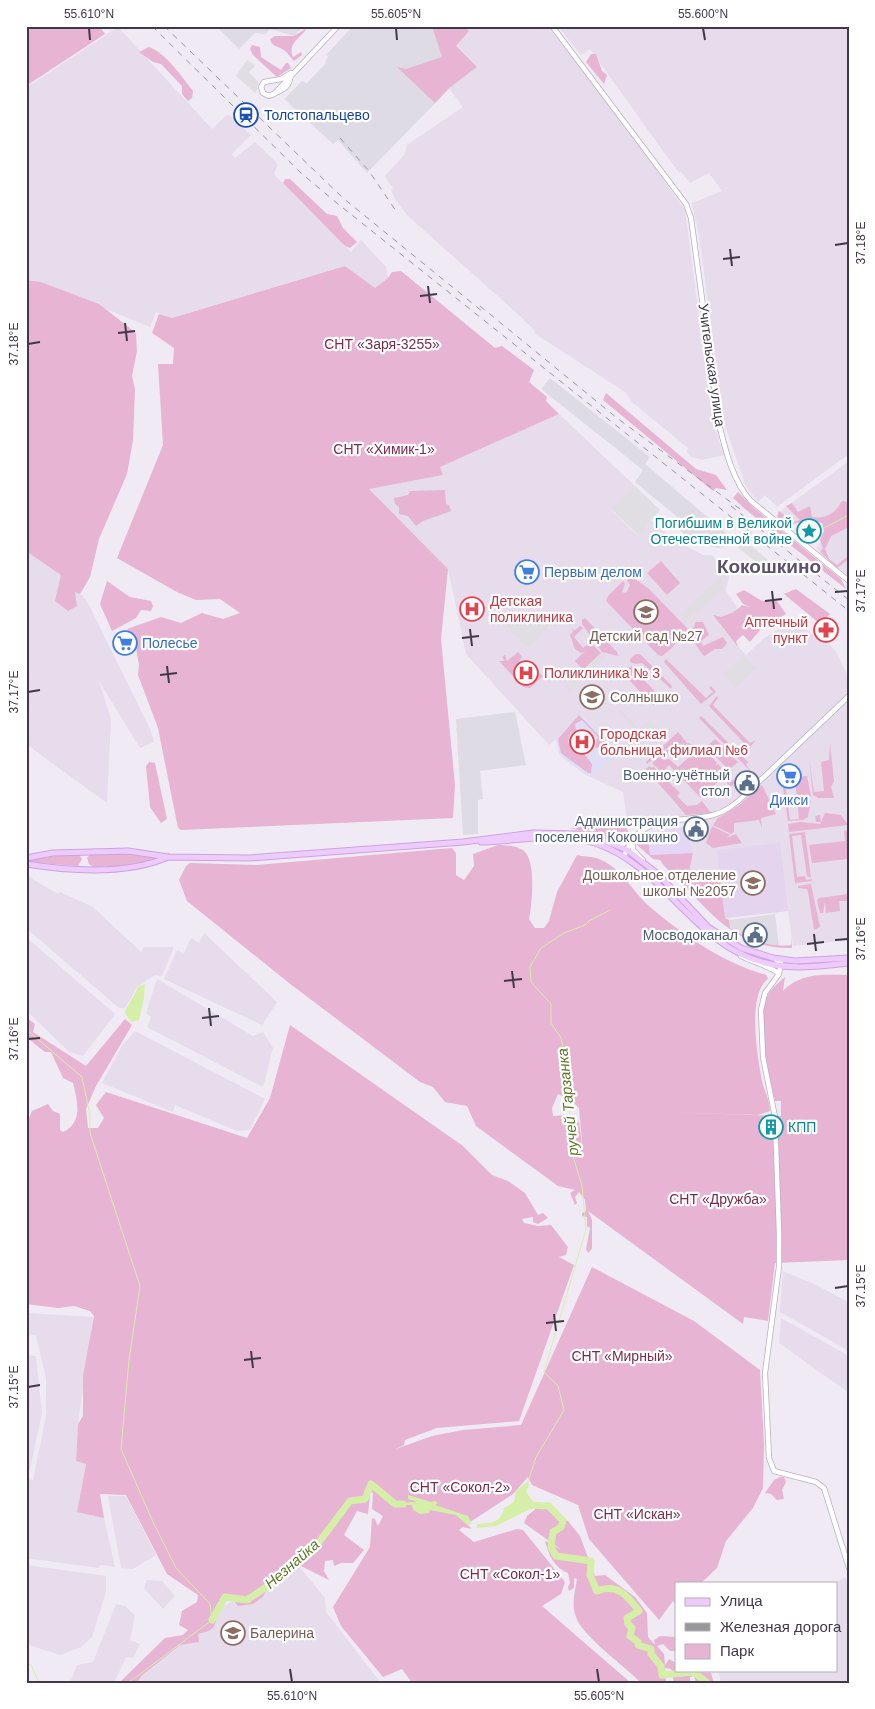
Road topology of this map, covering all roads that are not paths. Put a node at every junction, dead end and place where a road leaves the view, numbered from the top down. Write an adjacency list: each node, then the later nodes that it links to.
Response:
1 (338, 26): 3 (street)
2 (552, 26): 4 (street, Учительская улица)
3 (291, 73): 3 (street)
4 (849, 582)
5 (849, 696): 6 (street)
6 (635, 836): 8 (street); 10 (street); 15 (street)
7 (463, 842): 8 (main road); 9 (main road); 12 (main road)
8 (612, 843): 10 (main road)
9 (597, 844): 10 (street); 11 (main road)
10 (627, 850): 11 (street); 15 (main road)
11 (624, 856): 16 (main road)
12 (168, 857): 13 (main road); 14 (main road)
13 (26, 858)
14 (26, 864)
15 (658, 874): 17 (main road)
16 (738, 954): 21 (main road); 22 (street)
17 (773, 958): 19 (main road); 21 (street)
18 (849, 958): 19 (main road)
19 (805, 962): 21 (street)
20 (849, 963): 21 (main road)
21 (782, 966): 22 (street)
22 (779, 974): 23 (street)
23 (849, 1568)

